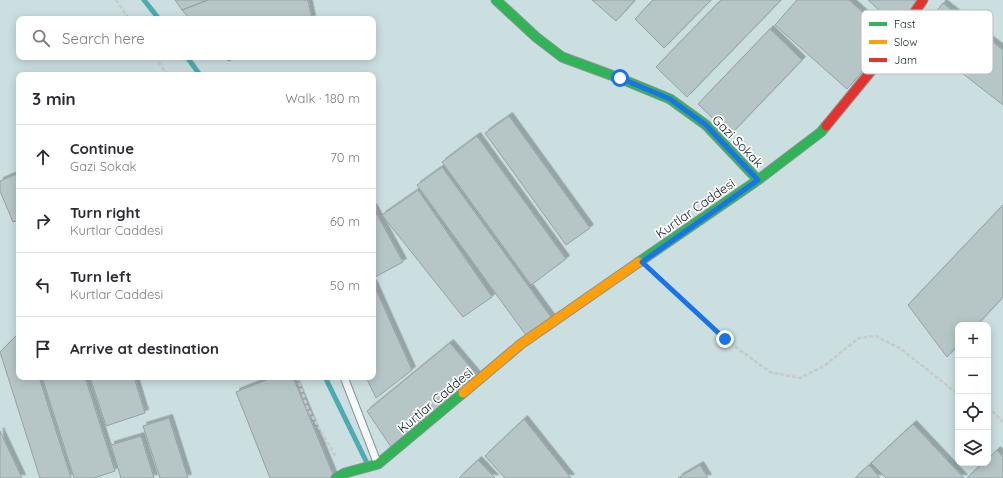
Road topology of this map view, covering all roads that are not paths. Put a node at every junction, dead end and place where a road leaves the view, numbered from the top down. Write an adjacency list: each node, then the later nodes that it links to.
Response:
1 (496, 0): 5 (street, Gazi Sokak)
2 (923, 0): 3 (street, Kurtlar Caddesi)
3 (916, 10)
4 (869, 74): 5 (street, Kurtlar Caddesi)
5 (758, 180): 7 (street, Kurtlar Caddesi)
6 (345, 380): 7 (lane)
7 (377, 465): 8 (street, Kurtlar Caddesi)
8 (340, 476)

